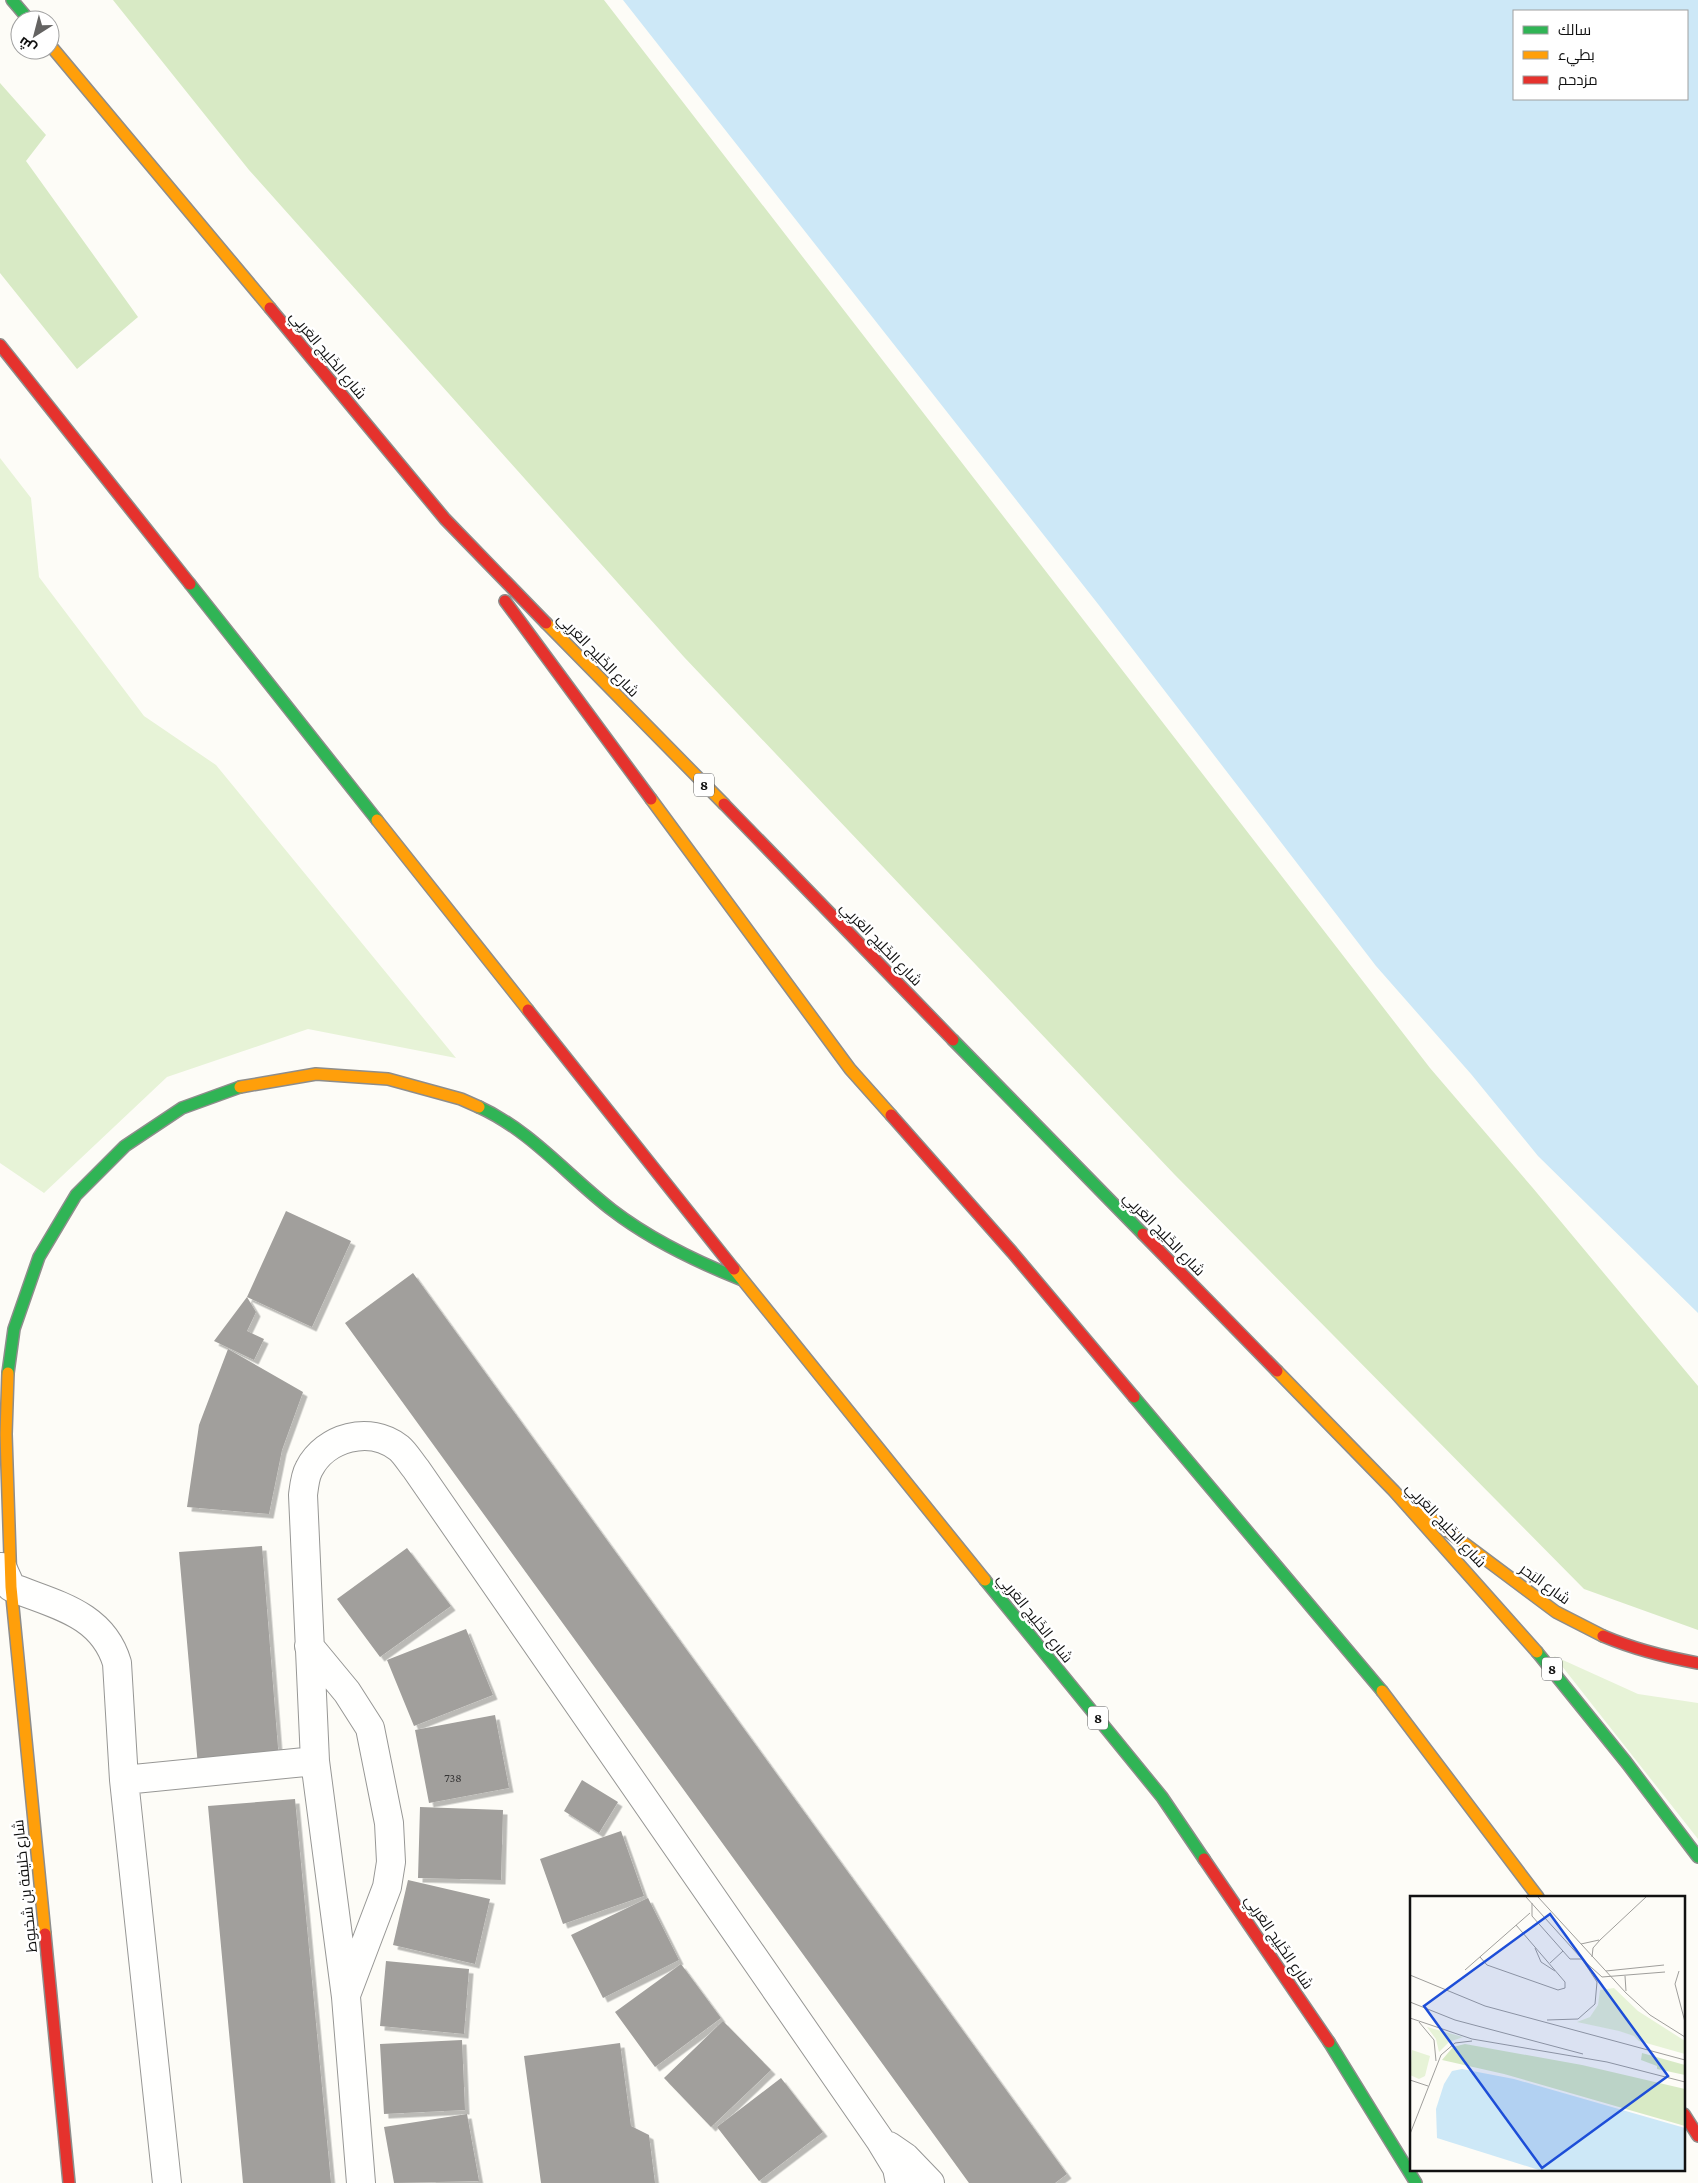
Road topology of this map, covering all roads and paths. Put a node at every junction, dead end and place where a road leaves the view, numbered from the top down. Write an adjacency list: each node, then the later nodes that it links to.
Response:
1 (12, 0): 2 (main road)
2 (20, 10)
3 (60, 57): 5 (main road, شارع الخَلِيج العَربِي / 8)
4 (0, 345): 6 (main road, شارع الخَلِيج العَربِي / 8)
5 (445, 519): 7 (main road, شارع الخَلِيج العَربِي / 8); 14 (main road)
6 (742, 1280): 8 (main road, شارع خليفة بن شخبوط); 24 (main road, شارع الخَلِيج العَربِي / 8)
7 (1394, 1491): 10 (main road, شارع البَحر); 13 (main road, شارع الخَلِيج العَربِي / 8)
8 (5, 1575): 12 (street); 19 (main road, شارع خليفة بن شخبوط)
9 (309, 1646): 11 (street); 15 (street); 18 (street)
10 (1698, 1663)
11 (315, 1761): 12 (street); 15 (street)
12 (124, 1780): 20 (street)
13 (1698, 1857)
14 (1537, 1896)
15 (346, 1997): 21 (street)
16 (1686, 2117): 17 (main road)
17 (1698, 2136)
18 (880, 2140): 22 (street); 23 (street)
19 (69, 2183)
20 (167, 2183)
21 (361, 2183)
22 (900, 2183)
23 (930, 2183)
24 (1416, 2183)

